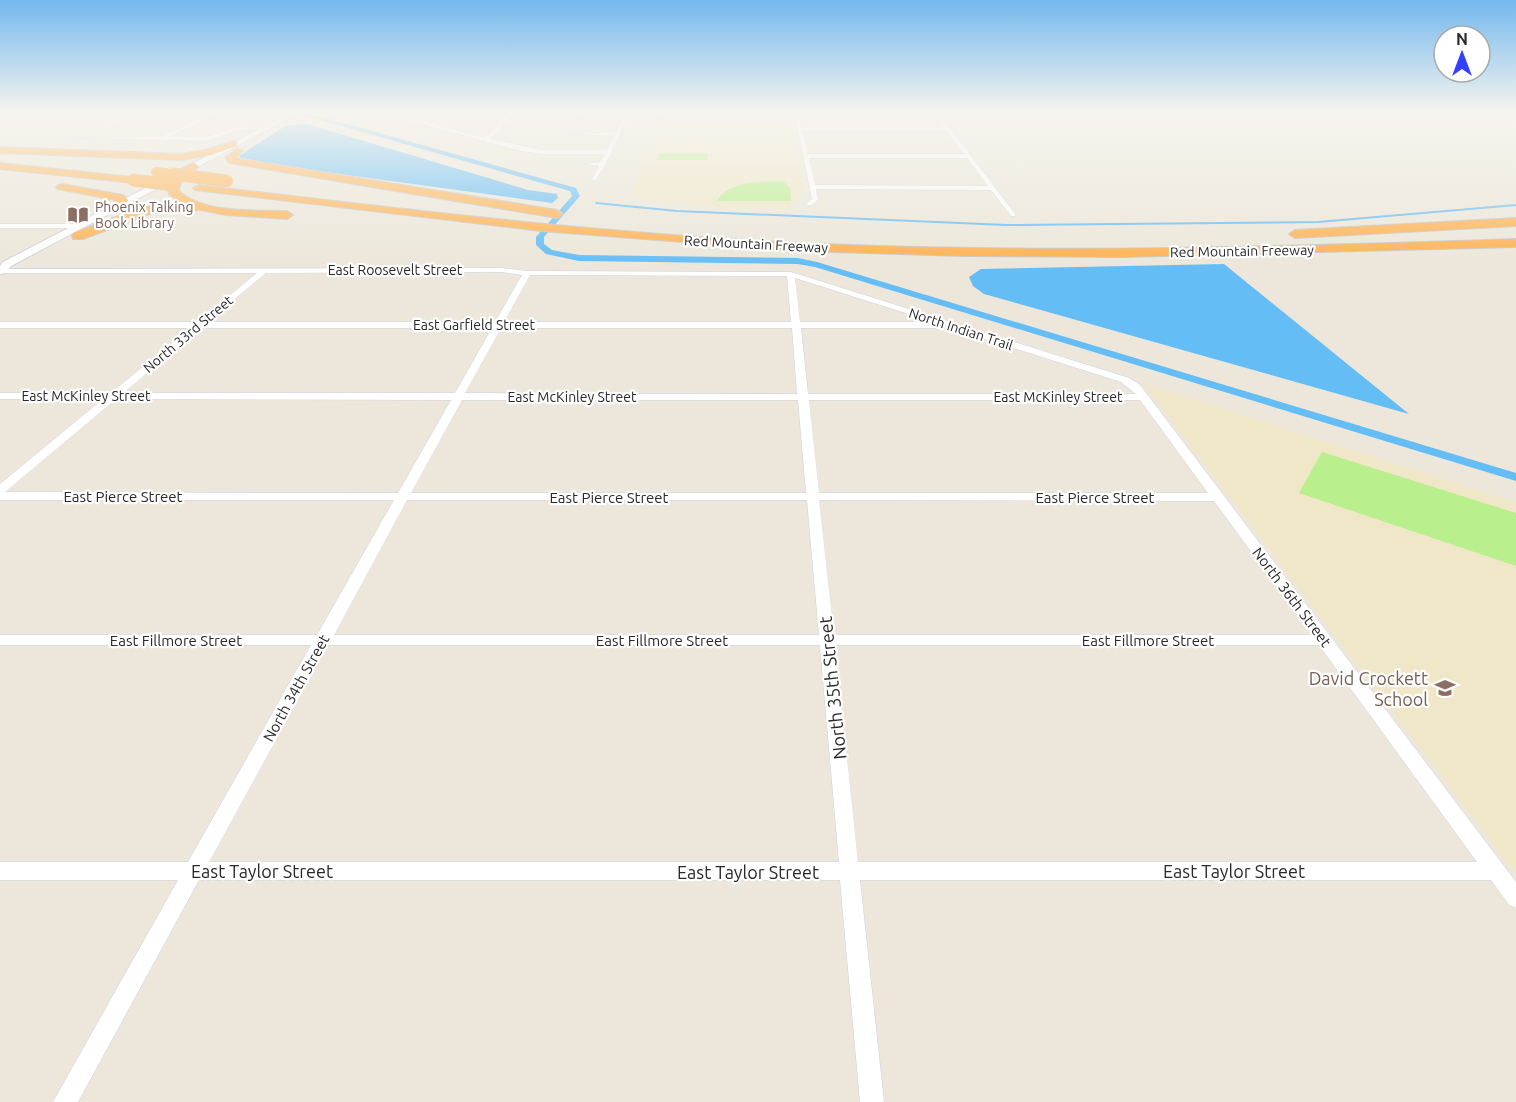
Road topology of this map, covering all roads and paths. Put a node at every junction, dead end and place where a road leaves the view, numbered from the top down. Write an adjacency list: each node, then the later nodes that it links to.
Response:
1 (38, 162): 14 (highway, Red Mountain Freeway)
2 (159, 162): 14 (highway)
3 (209, 162): 10 (main road)
4 (241, 162): 11 (highway)
5 (808, 162): 18 (street)
6 (972, 162): 19 (street)
7 (588, 164): 8 (street)
8 (603, 164): 13 (street)
9 (0, 166): 30 (highway, bridge)
10 (193, 172): 11 (highway); 14 (highway)
11 (292, 172): 23 (highway)
12 (0, 177): 15 (highway)
13 (595, 179)
14 (168, 181): 17 (highway); 21 (main road); 22 (highway); 23 (highway, Red Mountain Freeway, bridge); 32 (main road)
15 (30, 182)
16 (50, 185): 17 (highway)
17 (72, 188): 21 (highway)
18 (812, 188): 19 (street); 20 (street)
19 (991, 188): 26 (street)
20 (809, 204)
21 (119, 205): 32 (main road)
22 (208, 208): 24 (highway); 32 (highway)
23 (514, 211): 25 (highway); 31 (highway, Red Mountain Freeway)
24 (306, 216)
25 (572, 216)
26 (1013, 216)
27 (340, 219): 30 (highway)
28 (1516, 222): 34 (highway)
29 (0, 226): 32 (street)
30 (493, 227): 31 (highway)
31 (587, 227): 36 (highway, Red Mountain Freeway); 38 (highway, Red Mountain Freeway)
32 (78, 231): 41 (main road)
33 (1516, 231): 36 (highway, Red Mountain Freeway)
34 (1279, 235)
35 (1226, 238): 36 (highway)
36 (1169, 241)
37 (1516, 243): 38 (highway, Red Mountain Freeway)
38 (1337, 249): 39 (highway)
39 (1516, 250)
40 (266, 270): 41 (street, East Roosevelt Street); 42 (street, East Roosevelt Street); 44 (street, North 33rd Street)
41 (1, 271)
42 (527, 273): 43 (street, East Roosevelt Street); 47 (street, North 34th Street)
43 (790, 274): 46 (street, North Indian Trail); 48 (street, North 35th Street)
44 (200, 324): 45 (street, East Garfield Street); 47 (street, East Garfield Street); 51 (street, North 33rd Street)
45 (0, 325)
46 (949, 325): 48 (street, East Garfield Street); 49 (street, North Indian Trail)
47 (497, 326): 48 (street, East Garfield Street); 52 (street, North 34th Street)
48 (796, 326): 53 (street, North 35th Street)
49 (1132, 384): 54 (street, North 36th Street)
50 (0, 396): 51 (street, East McKinley Street)
51 (113, 396): 52 (street, East McKinley Street); 55 (street, North 33rd Street)
52 (458, 396): 53 (street, East McKinley Street); 57 (street, North 34th Street)
53 (803, 397): 54 (street, East McKinley Street); 58 (street, North 35th Street)
54 (1143, 397): 59 (street, North 36th Street)
55 (0, 490)
56 (0, 496): 57 (street, East Pierce Street)
57 (402, 496): 58 (street, East Pierce Street); 61 (street, North 34th Street)
58 (812, 496): 59 (street, East Pierce Street); 62 (street, North 35th Street)
59 (1217, 496): 63 (street, North 36th Street)
60 (0, 640): 61 (street, East Fillmore Street)
61 (322, 640): 62 (street, East Fillmore Street); 65 (street, North 34th Street)
62 (827, 640): 63 (street, East Fillmore Street); 67 (street, North 35th Street)
63 (1324, 640): 66 (street, North 36th Street)
64 (0, 870): 65 (street, East Taylor Street)
65 (194, 870): 67 (street, East Taylor Street); 69 (street, North 34th Street)
66 (1496, 871): 67 (street, East Taylor Street); 68 (street, North 36th Street)
67 (850, 872): 70 (street, North 35th Street)
68 (1516, 898)
69 (65, 1102)
70 (872, 1102)

